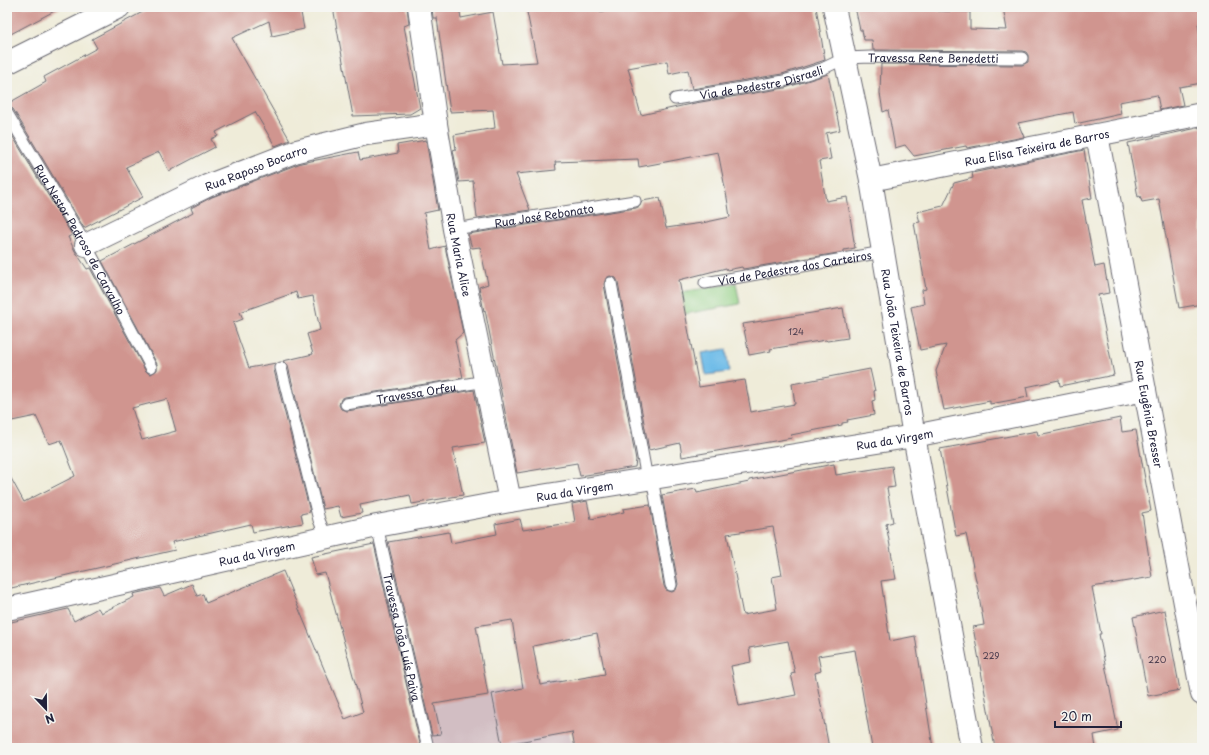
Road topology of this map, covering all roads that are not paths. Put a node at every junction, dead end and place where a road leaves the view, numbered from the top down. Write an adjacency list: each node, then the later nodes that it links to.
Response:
1 (119, 7): 6 (street)
2 (420, 7): 10 (street, Rua Maria Alice)
3 (834, 7): 4 (street, Rua João Teixeira de Barros)
4 (846, 58): 5 (lane, Travessa Rene Benedetti); 7 (lane, Via de Pedestre Disraeli); 12 (street, Rua João Teixeira de Barros)
5 (1022, 58)
6 (7, 63)
7 (675, 99)
8 (7, 113): 15 (lane, Rua Nestor Pedroso de Carvalho)
9 (1202, 114): 11 (street, Rua Elisa Teixeira de Barros)
10 (436, 124): 14 (street, Rua Maria Alice); 15 (street, Rua Raposo Bocarro)
11 (1097, 135): 12 (street, Rua Elisa Teixeira de Barros); 22 (street, Rua Eugênia Bresser)
12 (871, 180): 16 (street, Rua João Teixeira de Barros)
13 (634, 201): 14 (lane, Rua José Rebonato)
14 (454, 229): 21 (street, Rua Maria Alice)
15 (86, 244): 19 (lane, Rua Nestor Pedroso de Carvalho)
16 (884, 252): 17 (lane, Via de Pedestre dos Carteiros); 24 (street, Rua João Teixeira de Barros)
17 (705, 282)
18 (611, 283): 25 (lane)
19 (151, 367)
20 (281, 368): 28 (lane)
21 (486, 380): 23 (lane, Travessa Orfeu); 26 (street, Rua Maria Alice)
22 (1145, 390): 24 (street, Rua da Virgem); 31 (street, Rua Eugênia Bresser)
23 (346, 404)
24 (914, 436): 25 (street, Rua da Virgem); 34 (street, Rua João Teixeira de Barros)
25 (649, 479): 26 (street, Rua da Virgem); 29 (lane)
26 (510, 501): 27 (street, Rua da Virgem)
27 (377, 526): 28 (street, Rua da Virgem); 33 (lane, Travessa João Luís Paiva)
28 (326, 537): 30 (street, Rua da Virgem)
29 (671, 585)
30 (7, 609)
31 (1197, 641): 32 (street, Rua Eugênia Bresser)
32 (1202, 694)
33 (428, 748)
34 (972, 748)

